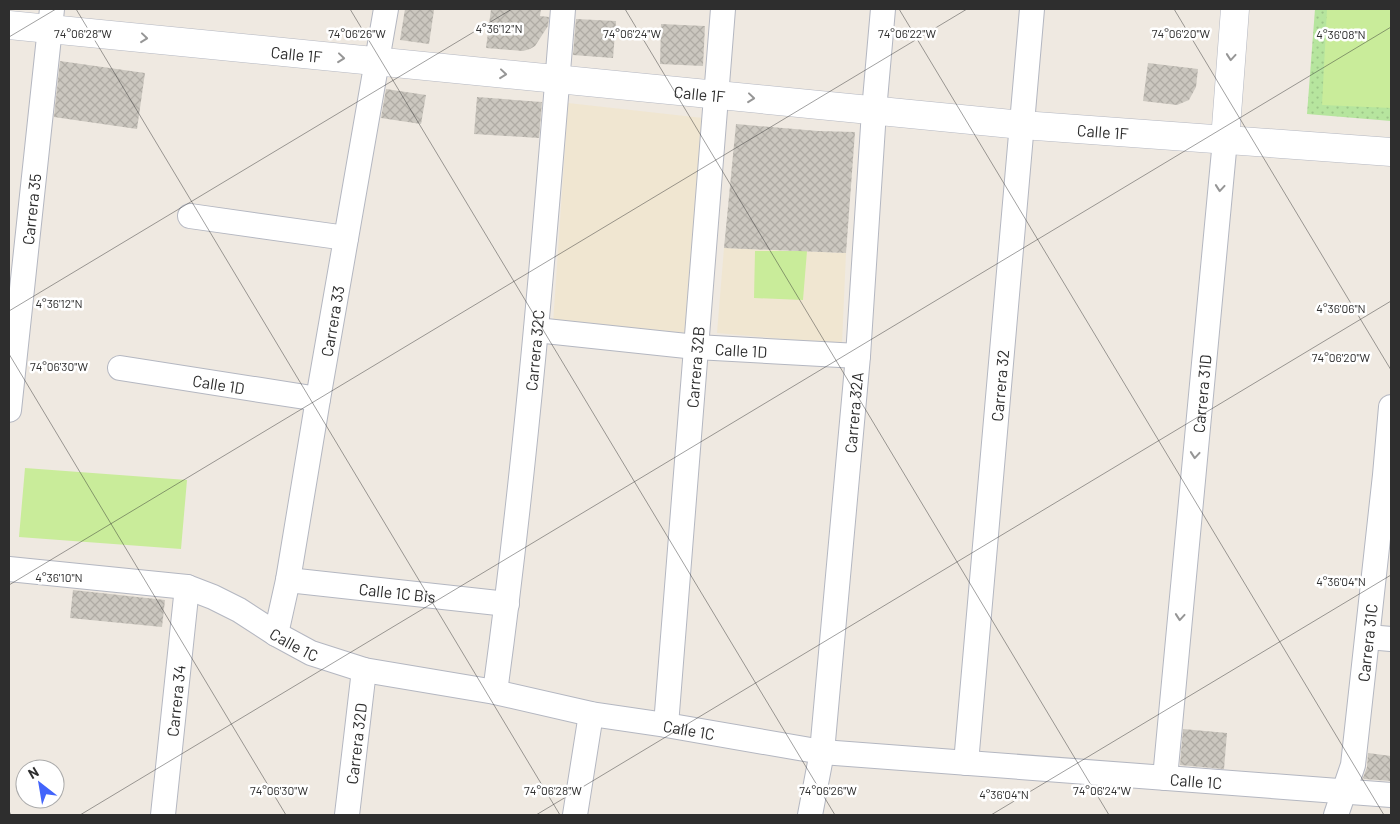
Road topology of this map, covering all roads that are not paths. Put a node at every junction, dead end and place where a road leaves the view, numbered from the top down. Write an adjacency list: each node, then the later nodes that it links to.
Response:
1 (386, 9): 9 (street, Carrera 33)
2 (563, 9): 10 (street, Carrera 32C)
3 (723, 9): 11 (street, Carrera 32B)
4 (883, 9): 12 (street, Carrera 32A)
5 (1032, 9): 13 (street, Carrera 32)
6 (1235, 9): 14 (street, Carrera 31D, one-way to 14)
7 (51, 19): 8 (street, Calle 1F); 9 (street, Calle 1F, one-way to 9); 24 (street, Carrera 35)
8 (9, 25)
9 (377, 61): 10 (street, Calle 1F, one-way to 10); 17 (street, Carrera 33)
10 (557, 79): 11 (street, Calle 1F); 18 (street, Carrera 32C)
11 (716, 95): 12 (street, Calle 1F, one-way to 12); 19 (street, Carrera 32B)
12 (874, 111): 13 (street, Calle 1F); 20 (street, Carrera 32A)
13 (1022, 125): 14 (street, Calle 1F); 38 (street, Carrera 32)
14 (1225, 140): 15 (street, Calle 1F); 39 (street, Carrera 31D, one-way to 39)
15 (1391, 152)
16 (190, 216): 17 (street)
17 (346, 238): 22 (street, Carrera 33)
18 (536, 330): 19 (street, Calle 1D); 29 (street, Carrera 32C)
19 (696, 347): 20 (street, Calle 1D); 36 (street, Carrera 32B)
20 (858, 356): 37 (street, Carrera 32A)
21 (120, 368): 22 (street, Calle 1D)
22 (318, 399): 27 (street, Carrera 33)
23 (1391, 407): 25 (street, Carrera 31C)
24 (9, 410)
25 (1388, 475): 31 (street, Carrera 31C)
26 (9, 569): 28 (street, Calle 1C)
27 (288, 580): 29 (street, Calle 1C Bis); 30 (street, Carrera 33)
28 (187, 587): 30 (street, Calle 1C); 42 (street, Carrera 34)
29 (507, 604): 34 (street, Carrera 32C)
30 (276, 634): 33 (street, Calle 1C)
31 (1368, 637): 32 (street); 40 (street, Carrera 31C)
32 (1391, 639)
33 (364, 670): 34 (street, Calle 1C); 43 (street, Carrera 32D)
34 (494, 692): 35 (street, Calle 1C)
35 (591, 714): 36 (street, Calle 1C); 44 (street)
36 (666, 725): 37 (street, Calle 1C)
37 (822, 752): 38 (street, Calle 1C); 45 (street, Carrera 32A)
38 (966, 763): 39 (street, Calle 1C)
39 (1165, 778): 40 (street, Calle 1C)
40 (1344, 791): 41 (street, Calle 1C); 46 (street, Carrera 31C)
41 (1391, 795)
42 (163, 815)
43 (347, 815)
44 (575, 815)
45 (810, 815)
46 (1336, 815)

